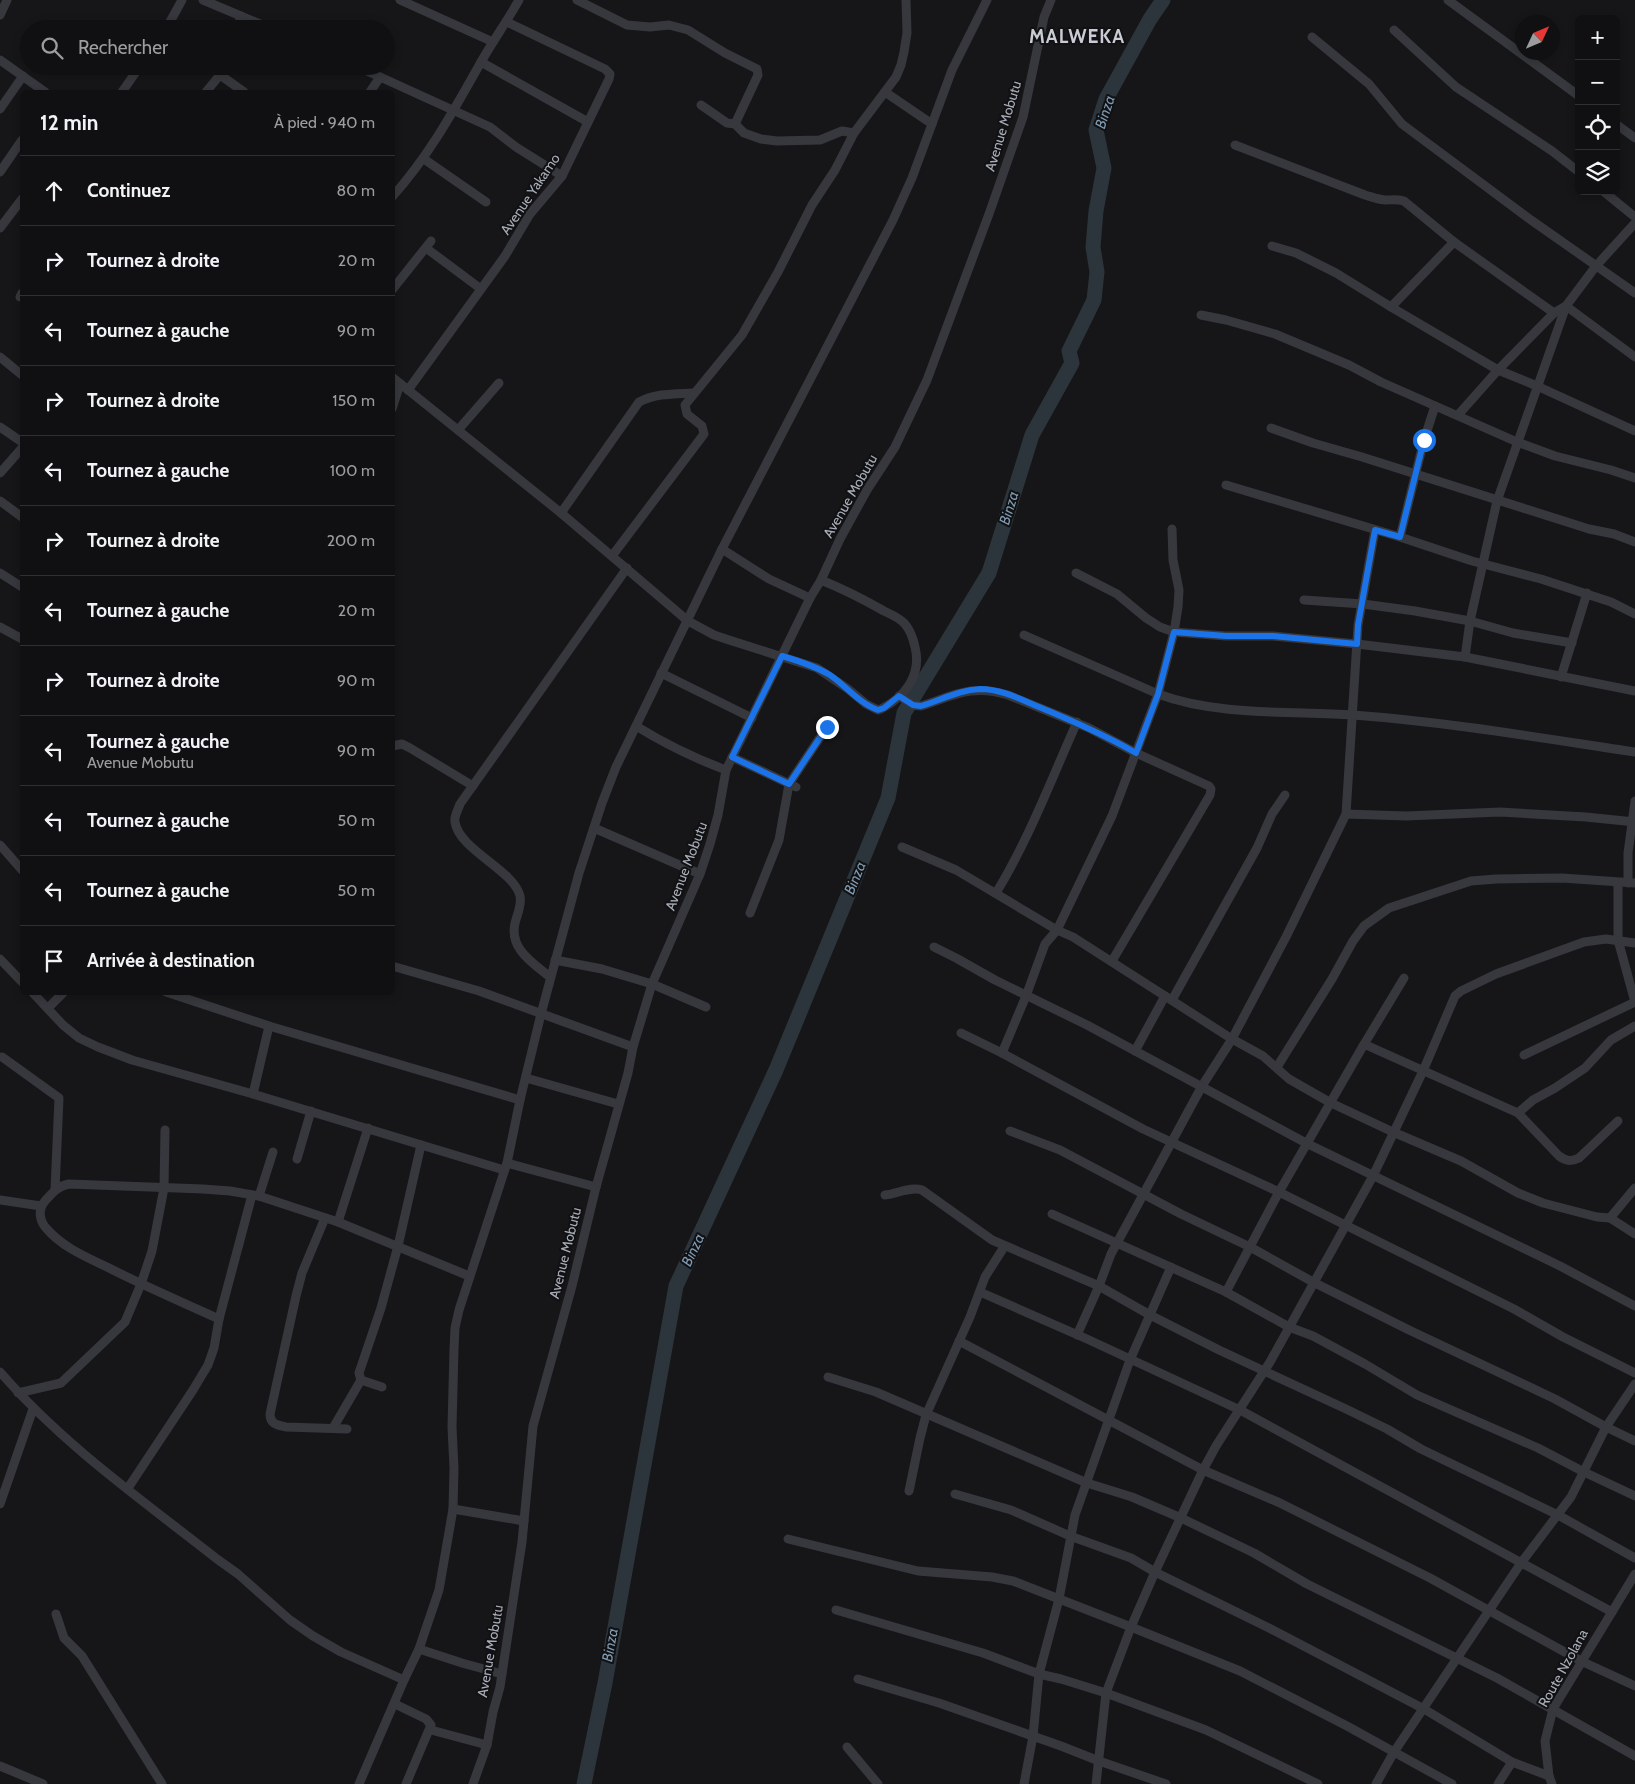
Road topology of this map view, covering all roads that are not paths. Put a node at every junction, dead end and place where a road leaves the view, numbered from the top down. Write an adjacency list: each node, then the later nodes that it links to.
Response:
1 (7, 0): 11 (street)
2 (182, 0): 13 (street)
3 (203, 0): 12 (street)
4 (400, 0): 19 (street)
5 (519, 0): 16 (street)
6 (577, 0): 39 (street)
7 (906, 0): 33 (street)
8 (987, 0): 40 (street)
9 (1051, 0): 105 (street, Avenue Mobutu)
10 (1448, 0): 34 (street)
11 (0, 15)
12 (241, 16): 14 (street); 15 (street)
13 (171, 20)
14 (240, 20)
15 (251, 20)
16 (507, 22): 19 (street); 38 (street, Avenue Yakamo)
17 (1394, 30): 47 (street)
18 (1312, 36): 59 (street)
19 (493, 42): 21 (street)
20 (0, 60): 22 (street)
21 (481, 62): 37 (street); 38 (street)
22 (20, 74)
23 (134, 75): 29 (street)
24 (376, 75): 27 (street)
25 (23, 76): 28 (street); 36 (street)
26 (219, 76): 30 (street); 31 (street)
27 (380, 77): 32 (street); 37 (street)
28 (42, 90)
29 (123, 90)
30 (208, 90)
31 (241, 90)
32 (371, 90)
33 (885, 92): 40 (street); 42 (street)
34 (1575, 93)
35 (701, 105): 39 (street)
36 (0, 109)
37 (454, 111): 46 (street); 49 (street)
38 (588, 122): 49 (street, Avenue Yakamo)
39 (736, 124): 42 (street)
40 (932, 124): 99 (street)
41 (1620, 127): 43 (street)
42 (854, 133): 76 (street)
43 (1635, 138)
44 (20, 143): 48 (street)
45 (1235, 145): 57 (street)
46 (424, 159): 50 (street); 53 (street)
47 (1575, 169)
48 (0, 172)
49 (562, 176): 61 (street, Avenue Yakamo)
50 (395, 193)
51 (1608, 195): 54 (street)
52 (20, 202): 56 (street)
53 (486, 202)
54 (1635, 217)
55 (1635, 223): 59 (street)
56 (0, 228)
57 (1454, 242): 64 (street); 65 (street)
58 (1272, 246): 64 (street)
59 (1596, 266): 62 (street); 63 (street)
60 (395, 286): 61 (street)
61 (481, 290): 75 (street, Avenue Yakamo)
62 (1635, 292)
63 (1566, 306): 65 (street); 68 (street); 74 (street)
64 (1391, 307): 69 (street)
65 (1554, 313): 69 (street)
66 (1201, 316): 78 (street)
67 (0, 357): 70 (street)
68 (1635, 357)
69 (1498, 370): 74 (street); 79 (street)
70 (20, 373)
71 (395, 380): 73 (street)
72 (499, 383): 82 (street)
73 (400, 384): 75 (street); 77 (street)
74 (1537, 386): 83 (street); 85 (street)
75 (408, 390): 82 (street)
76 (693, 393): 93 (street); 100 (street)
77 (395, 400)
78 (1435, 406): 79 (street); 88 (street)
79 (1458, 415): 85 (street)
80 (0, 427): 84 (street)
81 (1271, 428): 88 (street)
82 (458, 430): 93 (street)
83 (1635, 430)
84 (20, 441)
85 (1517, 442): 89 (street); 92 (street)
86 (20, 450): 87 (street)
87 (0, 473)
88 (1415, 474): 92 (street); 97 (street)
89 (1635, 478)
90 (1226, 485): 96 (street)
91 (0, 501): 94 (street)
92 (1497, 501): 98 (street); 101 (street)
93 (561, 513): 100 (street)
94 (20, 516)
95 (1172, 529): 115 (street)
96 (1375, 530): 97 (street); 110 (street)
97 (1400, 537): 101 (street)
98 (1635, 542)
99 (722, 549): 108 (street); 112 (street)
100 (612, 556): 102 (street)
101 (1482, 563): 107 (street); 113 (street)
102 (627, 568): 112 (street); 137 (street)
103 (0, 572): 106 (street)
104 (1076, 573): 115 (street)
105 (821, 580): 108 (street, Avenue Mobutu); 126 (street)
106 (20, 586)
107 (1587, 593): 111 (street); 118 (street)
108 (810, 598): 120 (street, Avenue Mobutu)
109 (1304, 600): 110 (street)
110 (1363, 604): 113 (street); 119 (street)
111 (1635, 614)
112 (688, 621): 120 (street); 122 (street)
113 (1470, 621): 118 (street); 121 (street)
114 (0, 627): 117 (street)
115 (1174, 632): 119 (street); 125 (street)
116 (1024, 635): 125 (street)
117 (20, 638)
118 (1572, 643): 123 (street)
119 (1357, 644): 121 (street); 127 (street)
120 (782, 656): 126 (street); 128 (street, Avenue Mobutu)
121 (1464, 657): 123 (street)
122 (661, 674): 128 (street); 130 (street)
123 (1561, 677): 124 (street)
124 (1635, 691)
125 (1158, 694): 127 (street); 134 (street)
126 (901, 698): 129 (street)
127 (1354, 715): 133 (street); 141 (street)
128 (752, 718): 135 (street, Avenue Mobutu)
129 (1077, 722): 134 (street); 150 (street)
130 (636, 726): 136 (street); 143 (street)
131 (827, 727): 138 (street)
132 (395, 745): 137 (street)
133 (1635, 752)
134 (1136, 753): 152 (street); 158 (street)
135 (732, 757): 136 (street, Avenue Mobutu); 138 (street)
136 (726, 770): 147 (street, Avenue Mobutu)
137 (473, 786): 160 (street)
138 (793, 786): 151 (street)
139 (1285, 796): 168 (street)
140 (1635, 801): 142 (street)
141 (1346, 814): 142 (street); 176 (street)
142 (1633, 822): 149 (street)
143 (594, 828): 147 (street); 157 (street)
144 (0, 845): 146 (street)
145 (902, 847): 150 (street)
146 (20, 868)
147 (700, 874): 163 (street, Avenue Mobutu)
148 (1618, 883): 149 (street); 153 (street); 183 (street)
149 (1632, 883)
150 (996, 893): 152 (street)
151 (750, 913)
152 (1057, 930): 158 (street); 167 (street)
153 (1618, 940): 154 (street); 169 (street); 184 (street)
154 (1635, 943)
155 (934, 947): 167 (street)
156 (0, 959): 162 (street)
157 (555, 960): 160 (street); 163 (street)
158 (1112, 961): 168 (street)
159 (395, 967): 172 (street)
160 (550, 977): 172 (street)
161 (1404, 978): 177 (street)
162 (20, 980)
163 (652, 984): 170 (street); 178 (street, Avenue Mobutu)
164 (35, 995): 171 (street)
165 (61, 995): 171 (street)
166 (175, 995): 173 (street)
167 (1026, 996): 179 (street); 180 (street)
168 (1168, 998): 176 (street); 179 (street)
169 (1635, 1002): 181 (street)
170 (706, 1007)
171 (48, 1008): 187 (street)
172 (541, 1014): 178 (street); 185 (street)
173 (269, 1026): 187 (street); 188 (street)
174 (1635, 1026): 192 (street)
175 (961, 1033): 180 (street)
176 (1232, 1038): 183 (street); 186 (street)
177 (1363, 1046): 184 (street); 189 (street)
178 (632, 1047): 190 (street, Avenue Mobutu)
179 (1135, 1051): 186 (street)
180 (1002, 1052): 198 (street)
181 (1524, 1055)
182 (2, 1056): 208 (street)
183 (1277, 1067): 189 (street)
184 (1423, 1071): 192 (street); 197 (street)
185 (526, 1078): 188 (street); 190 (street)
186 (1202, 1086): 198 (street); 199 (street)
187 (253, 1094): 191 (street)
188 (520, 1100): 203 (street)
189 (1331, 1103): 197 (street); 199 (street)
190 (618, 1104): 205 (street, Avenue Mobutu)
191 (312, 1111): 194 (street); 202 (street)
192 (1518, 1113): 193 (street)
193 (1618, 1121)
194 (368, 1128): 200 (street); 218 (street)
195 (165, 1130): 206 (street)
196 (1010, 1131): 210 (street)
197 (1393, 1132): 204 (street); 217 (street)
198 (1171, 1142): 209 (street); 210 (street)
199 (1308, 1144): 204 (street); 209 (street)
200 (421, 1145): 203 (street); 222 (street)
201 (273, 1152): 212 (street)
202 (297, 1160)
203 (506, 1167): 205 (street); 226 (street)
204 (1373, 1176): 219 (street); 232 (street)
205 (596, 1187): 266 (street, Avenue Mobutu)
206 (164, 1188): 208 (street); 212 (street); 228 (street)
207 (1635, 1188): 217 (street)
208 (55, 1190): 214 (street)
209 (1279, 1192): 219 (street); 224 (street)
210 (1144, 1194): 221 (street); 224 (street)
211 (885, 1195): 223 (street)
212 (256, 1196): 216 (street); 234 (street)
213 (0, 1200): 214 (street)
214 (41, 1206): 228 (street)
215 (1052, 1214): 221 (street)
216 (325, 1218): 218 (street); 252 (street)
217 (1610, 1218): 220 (street)
218 (338, 1222): 222 (street)
219 (1346, 1225): 227 (street); 241 (street)
220 (1635, 1234)
221 (1118, 1243): 225 (street); 229 (street)
222 (398, 1246): 226 (street); 243 (street)
223 (1004, 1247): 229 (street); 230 (street)
224 (1250, 1247): 227 (street); 231 (street)
225 (1171, 1267): 231 (street); 233 (street)
226 (469, 1276): 263 (street)
227 (1313, 1282): 235 (street); 251 (street)
228 (141, 1284): 234 (street); 246 (street)
229 (1099, 1286): 233 (street); 236 (street)
230 (980, 1292): 236 (street); 237 (street)
231 (1226, 1292): 235 (street)
232 (1635, 1306)
233 (1150, 1315): 238 (street); 239 (street)
234 (219, 1319): 258 (street)
235 (1289, 1327): 239 (street); 256 (street)
236 (1077, 1335): 238 (street)
237 (959, 1341): 249 (street); 250 (street)
238 (1130, 1360): 248 (street); 250 (street)
239 (1264, 1371): 248 (street); 264 (street)
240 (0, 1372): 246 (street)
241 (1635, 1373)
242 (828, 1377): 249 (street)
243 (361, 1380): 245 (street); 252 (street)
244 (1635, 1384): 251 (street)
245 (382, 1387)
246 (18, 1392): 247 (street)
247 (33, 1409): 258 (street); 262 (street)
248 (1240, 1410): 255 (street); 270 (street)
249 (926, 1415): 257 (street); 259 (street)
250 (1109, 1420): 255 (street); 257 (street)
251 (1606, 1427): 254 (street); 256 (street)
252 (334, 1428): 253 (street)
253 (347, 1428)
254 (1635, 1441)
255 (1203, 1470): 265 (street); 275 (street)
256 (1584, 1472): 261 (street); 264 (street)
257 (1087, 1483): 265 (street); 267 (street)
258 (128, 1488): 285 (street)
259 (909, 1491)
260 (955, 1494): 267 (street)
261 (1635, 1496)
262 (0, 1504)
263 (453, 1509): 266 (street); 279 (street)
264 (1558, 1515): 269 (street); 270 (street)
265 (1181, 1518): 271 (street); 280 (street)
266 (524, 1521): 282 (street, Avenue Mobutu)
267 (1070, 1536): 271 (street); 273 (street)
268 (788, 1539): 273 (street)
269 (1635, 1558)
270 (1522, 1563): 275 (street); 276 (street)
271 (1155, 1572): 278 (street); 289 (street)
272 (1635, 1574): 276 (street, Route Nzolana)
273 (1059, 1599): 278 (street); 283 (street)
274 (836, 1610): 283 (street)
275 (1490, 1611): 280 (street); 281 (street)
276 (1612, 1612): 281 (street, Route Nzolana)
277 (56, 1614): 302 (street)
278 (1130, 1626): 287 (street); 295 (street)
279 (419, 1649): 282 (street); 285 (street)
280 (1458, 1658): 289 (street); 290 (street)
281 (1581, 1661): 286 (street); 290 (street, Route Nzolana)
282 (502, 1674): 293 (street, Avenue Mobutu)
283 (1039, 1674): 287 (street); 292 (street)
284 (858, 1679): 292 (street)
285 (404, 1680): 288 (street)
286 (1635, 1686)
287 (1106, 1693): 297 (street); 310 (street)
288 (395, 1704): 291 (street); 303 (street)
289 (1424, 1709): 295 (street); 298 (street)
290 (1553, 1710): 296 (street); 300 (street, Route Nzolana)
291 (431, 1730): 293 (street); 304 (street)
292 (1033, 1736): 297 (street); 307 (street)
293 (487, 1745): 305 (street, Avenue Mobutu)
294 (847, 1746): 306 (street)
295 (1394, 1752): 311 (street); 312 (street)
296 (1635, 1756)
297 (1099, 1762): 308 (street); 309 (street)
298 (1512, 1762): 300 (street); 313 (street)
299 (0, 1766): 301 (street)
300 (1550, 1780)
301 (43, 1784)
302 (162, 1784)
303 (359, 1784)
304 (406, 1784)
305 (473, 1784)
306 (878, 1784)
307 (1024, 1784)
308 (1096, 1784)
309 (1166, 1784)
310 (1318, 1784)
311 (1376, 1784)
312 (1452, 1784)
313 (1498, 1784)

